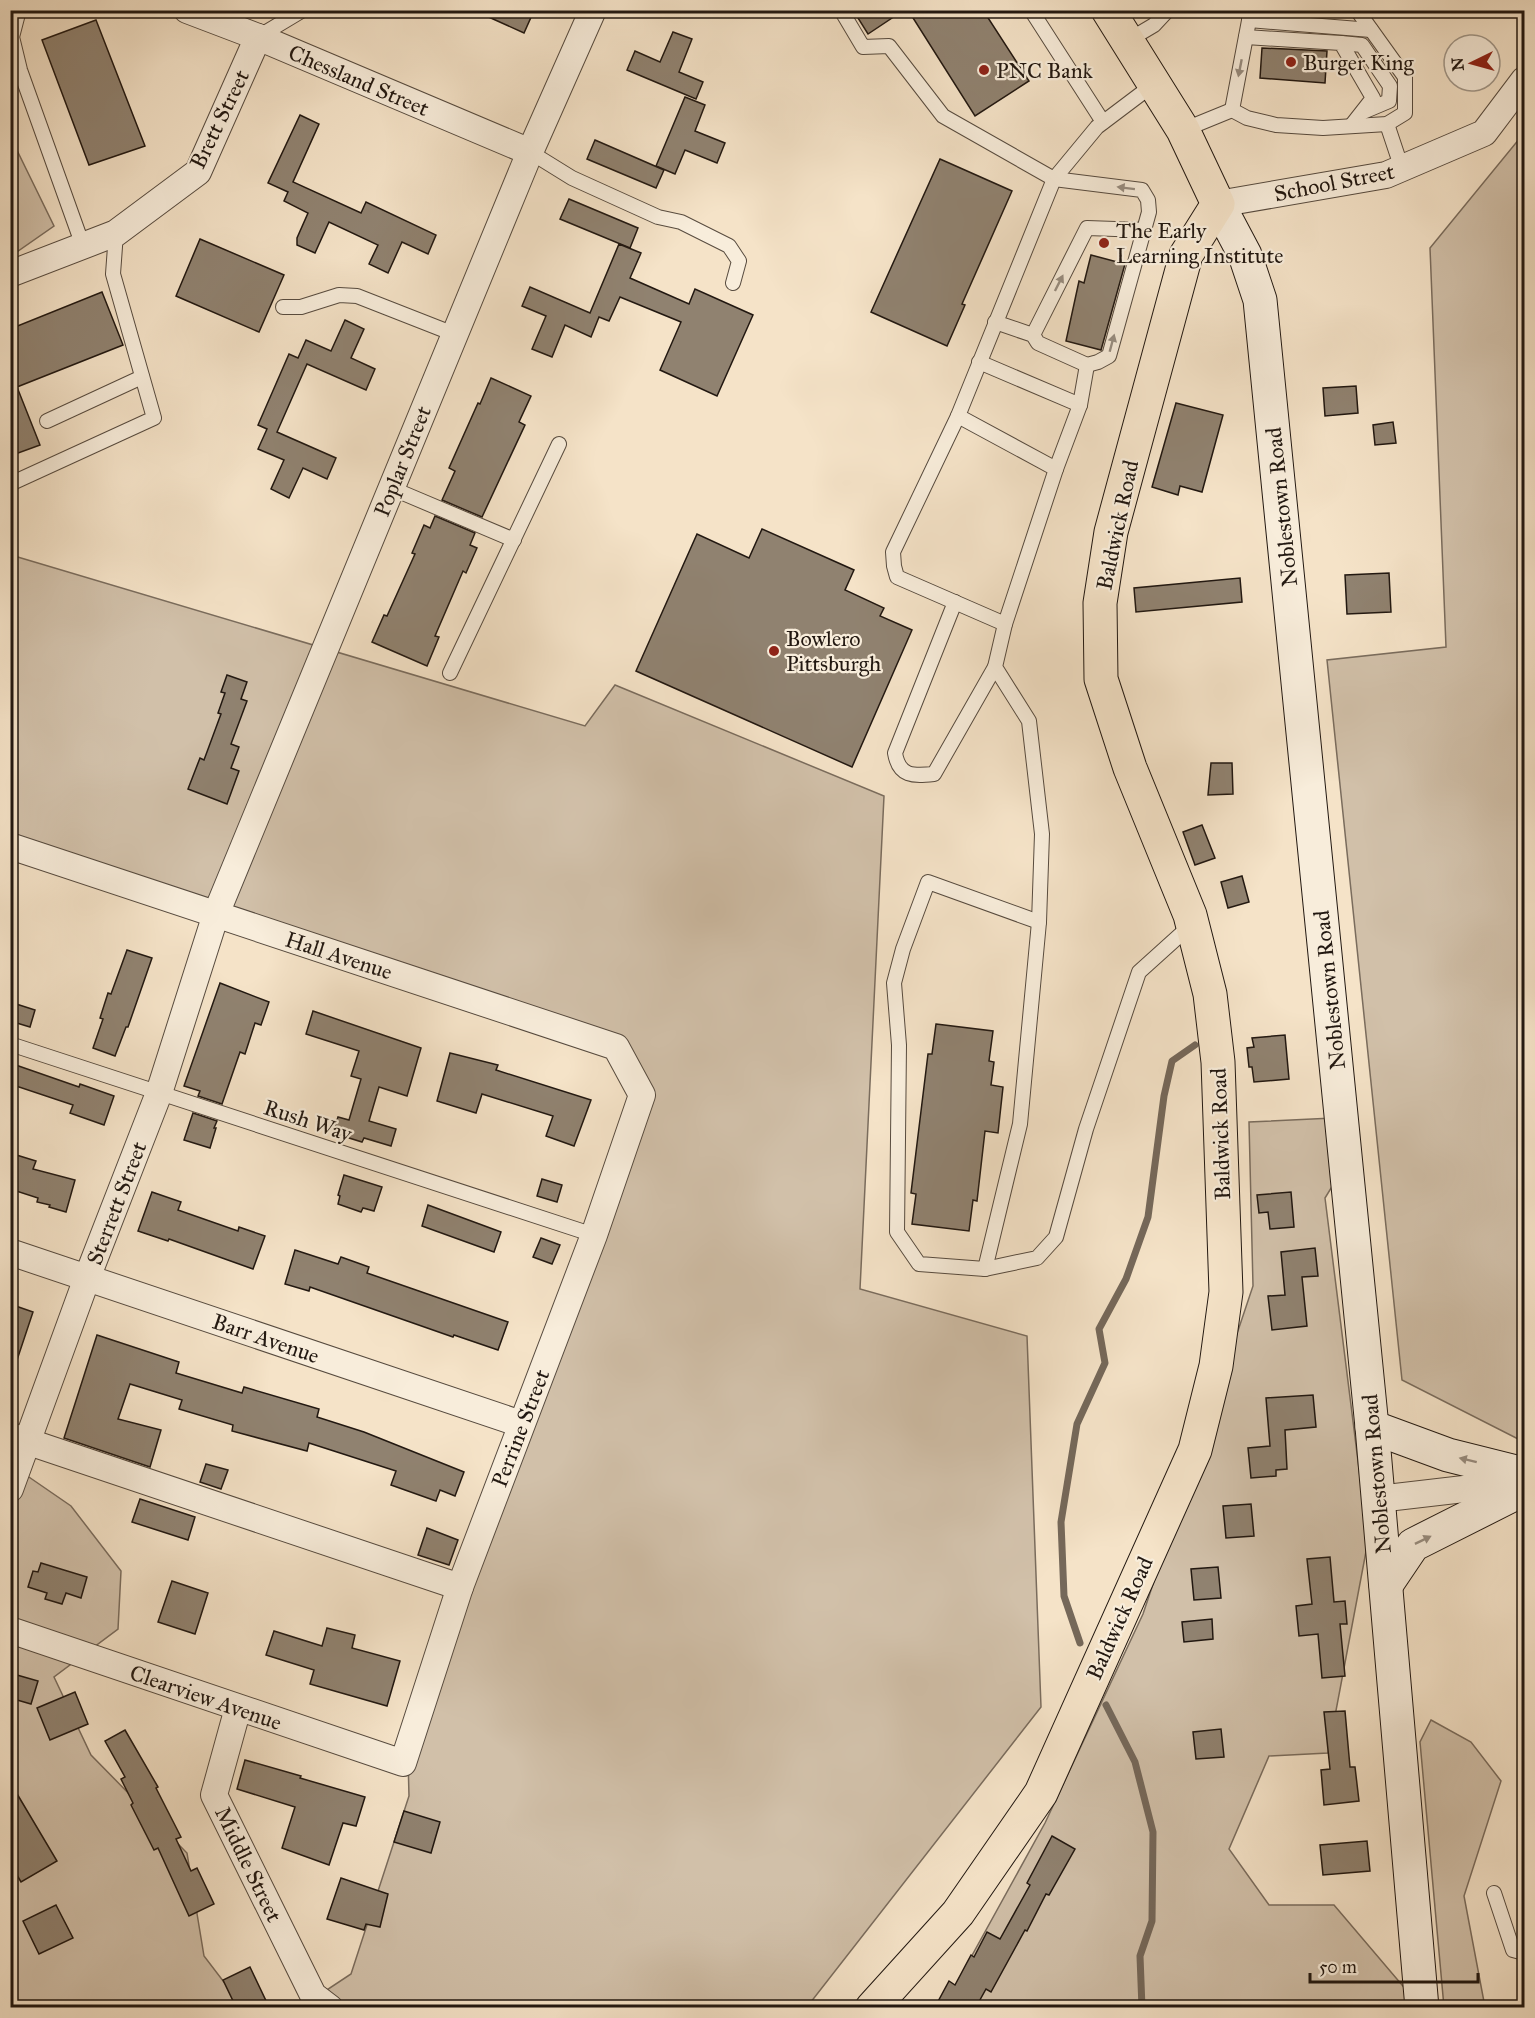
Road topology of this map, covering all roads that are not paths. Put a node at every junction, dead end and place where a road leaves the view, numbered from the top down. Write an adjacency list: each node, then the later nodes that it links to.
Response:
1 (19, 10): 30 (lane)
2 (188, 10): 12 (street, Chessland Street)
3 (303, 10): 12 (lane)
4 (593, 10): 24 (street, Poplar Street)
5 (841, 10): 26 (lane)
6 (1031, 10): 20 (lane)
7 (1108, 10): 14 (main road, Noblestown Road)
8 (1168, 10): 14 (lane)
9 (1357, 10): 11 (lane)
10 (1250, 15): 11 (lane); 13 (lane)
11 (1371, 30): 21 (lane)
12 (258, 37): 24 (street, Chessland Street); 29 (street, Brett Street)
13 (1246, 37): 15 (lane); 18 (lane, one-way to 18)
14 (1127, 41): 17 (main road, Noblestown Road)
15 (1341, 43): 19 (lane); 19 (lane)
16 (1524, 80): 25 (street, School Street)
17 (1154, 84): 20 (lane); 23 (main road, Noblestown Road)
18 (1232, 110): 22 (lane); 23 (lane)
19 (1361, 113): 22 (lane)
20 (1103, 122): 26 (lane)
21 (1387, 124): 22 (lane); 25 (lane)
22 (1351, 126)
23 (1183, 130): 27 (main road, Noblestown Road)
24 (530, 152): 32 (lane); 35 (street, Poplar Street)
25 (1402, 169): 27 (street, School Street)
26 (1054, 178): 28 (lane, one-way to 26); 34 (lane)
27 (1218, 204): 55 (main road, Baldwick Road); 64 (main road, Noblestown Road)
28 (1144, 230): 36 (lane, one-way to 28); 38 (lane, one-way to 28)
29 (116, 233): 30 (street, Brett Street); 39 (lane)
30 (83, 246): 31 (street, Brett Street)
31 (10, 274)
32 (733, 282)
33 (283, 307): 35 (lane)
34 (995, 322): 36 (lane); 37 (lane)
35 (454, 334): 46 (street, Poplar Street)
36 (1033, 335): 38 (lane)
37 (979, 362): 40 (lane); 41 (lane)
38 (1087, 365): 40 (lane)
39 (142, 378): 42 (lane); 45 (lane)
40 (1080, 405): 44 (lane)
41 (958, 416): 44 (lane); 48 (lane)
42 (47, 421)
43 (559, 444): 47 (lane)
44 (1056, 469): 49 (lane)
45 (10, 484)
46 (391, 488): 47 (lane); 53 (street, Poplar Street)
47 (514, 540): 51 (lane)
48 (955, 602): 49 (lane); 50 (lane)
49 (1005, 624): 50 (lane)
50 (995, 667): 54 (lane)
51 (450, 673)
52 (10, 846): 53 (street, Hall Avenue)
53 (216, 914): 57 (street, Sterrett Street); 58 (street, Hall Avenue)
54 (1040, 922): 61 (lane); 61 (lane)
55 (1192, 924): 61 (lane); 78 (main road, Baldwick Road)
56 (10, 1044): 57 (lane, Rush Way)
57 (159, 1093): 59 (lane, Rush Way); 62 (street, Sterrett Street)
58 (642, 1095): 59 (street, Perrine Street)
59 (594, 1235): 63 (street, Perrine Street)
60 (10, 1252): 62 (street, Barr Avenue)
61 (985, 1269)
62 (87, 1278): 63 (street, Barr Avenue); 65 (street, Sterrett Street)
63 (521, 1425): 72 (street, Perrine Street)
64 (1372, 1427): 66 (main road, one-way to 64); 70 (main road, Noblestown Road)
65 (19, 1439): 68 (street, Sterrett Street); 72 (street)
66 (1524, 1474)
67 (1524, 1482): 70 (street)
68 (10, 1489)
69 (1524, 1489): 71 (main road, one-way to 69)
70 (1378, 1499): 71 (main road, Noblestown Road)
71 (1386, 1585): 80 (main road, Noblestown Road)
72 (460, 1587): 75 (street, Perrine Street)
73 (10, 1630): 74 (street, Clearview Avenue)
74 (238, 1708): 75 (street, Clearview Avenue); 79 (street, Middle Street)
75 (403, 1763)
76 (1494, 1893): 77 (lane)
77 (1524, 1953)
78 (884, 2004)
79 (330, 2007)
80 (1422, 2007)

